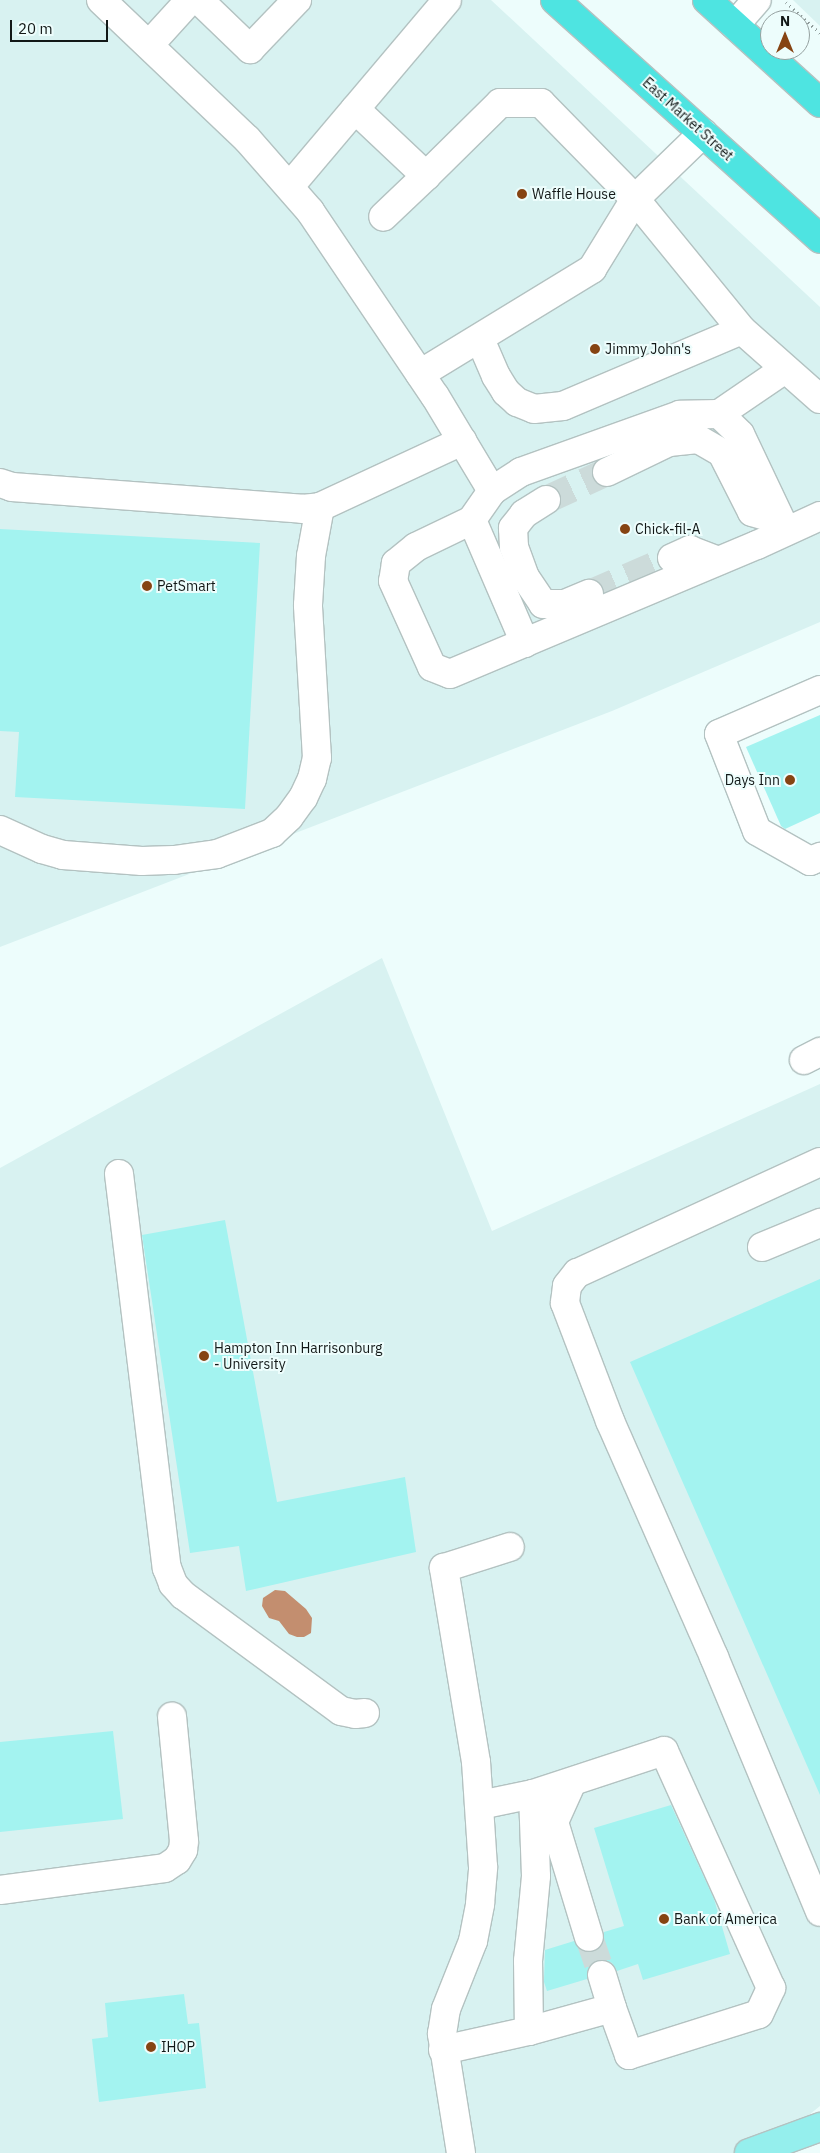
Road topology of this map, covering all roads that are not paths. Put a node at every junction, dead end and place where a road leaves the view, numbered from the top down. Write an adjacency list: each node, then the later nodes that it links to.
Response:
1 (101, 0): 9 (lane)
2 (297, 0): 7 (lane)
3 (448, 0): 11 (lane)
4 (555, 0): 12 (highway, East Market Street)
5 (707, 0): 8 (highway)
6 (757, 0): 8 (lane)
7 (205, 3): 9 (lane)
8 (735, 25): 10 (highway)
9 (149, 45): 14 (lane)
10 (820, 103)
11 (355, 109): 13 (lane); 14 (lane)
12 (703, 133): 15 (lane); 17 (highway, East Market Street)
13 (426, 176): 15 (lane); 16 (lane)
14 (290, 186): 21 (lane)
15 (635, 199): 18 (lane); 19 (lane)
16 (383, 217)
17 (820, 239)
18 (742, 330): 19 (lane); 20 (lane)
19 (480, 339): 21 (lane)
20 (786, 369): 22 (lane); 23 (lane)
21 (420, 374): 24 (lane)
22 (820, 399)
23 (719, 414): 27 (lane); 32 (lane)
24 (462, 441): 27 (lane); 29 (lane)
25 (607, 472): 32 (lane)
26 (0, 483): 29 (lane)
27 (492, 491): 31 (lane)
28 (546, 500): 35 (lane)
29 (320, 507): 38 (lane)
30 (820, 516): 32 (lane)
31 (472, 520): 36 (lane); 36 (lane)
32 (783, 525): 34 (lane)
33 (672, 558): 34 (lane)
34 (718, 561): 36 (lane)
35 (590, 594)
36 (525, 643)
37 (820, 690): 39 (lane)
38 (0, 830)
39 (820, 857)
40 (820, 1162): 51 (lane)
41 (119, 1174): 45 (lane)
42 (820, 1223): 43 (lane)
43 (762, 1246)
44 (510, 1547): 49 (lane)
45 (365, 1713)
46 (172, 1717): 50 (lane)
47 (572, 1782): 48 (lane); 52 (lane); 54 (lane)
48 (533, 1794): 49 (lane); 55 (lane)
49 (480, 1805): 56 (lane)
50 (0, 1890)
51 (820, 1912)
52 (590, 1937)
53 (602, 1975): 54 (lane)
54 (612, 2008): 55 (lane)
55 (529, 2030): 56 (lane)
56 (443, 2050): 58 (lane)
57 (820, 2127): 59 (main road)
58 (461, 2153)
59 (749, 2153)

